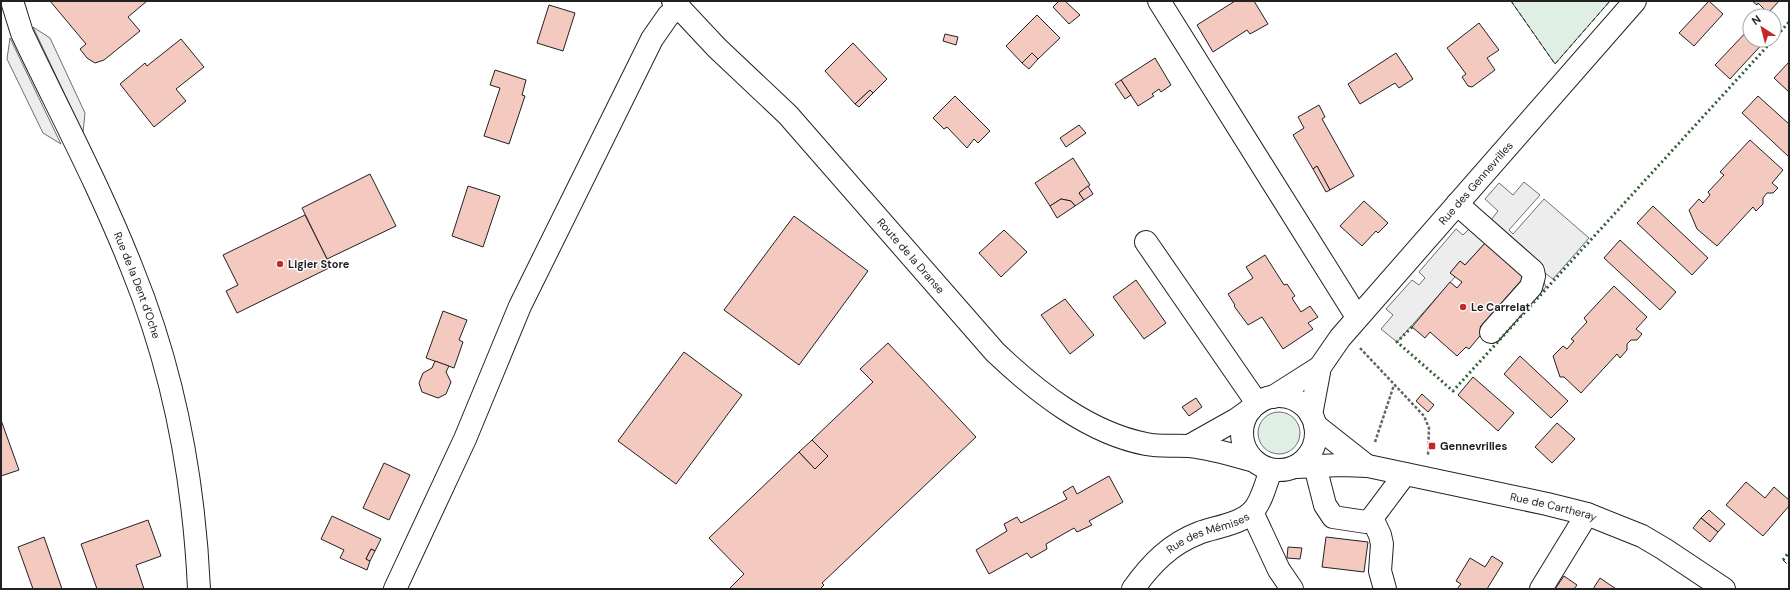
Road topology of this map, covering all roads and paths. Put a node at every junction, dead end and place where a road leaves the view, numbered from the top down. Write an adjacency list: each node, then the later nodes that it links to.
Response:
1 (12, 1): 22 (street, Rue de la Dent d'Oche)
2 (1159, 1): 7 (street)
3 (1635, 1): 5 (street, Rue des Gennevrilles)
4 (676, 4): 14 (street, Route de la Dranse); 23 (street)
5 (1457, 204): 7 (street, Rue des Gennevrilles); 8 (street)
6 (1146, 242): 11 (street)
7 (1351, 325): 9 (street, Rue des Gennevrilles); 10 (path)
8 (1491, 332)
9 (1320, 367): 11 (street, Rue des Gennevrilles); 12 (street, Rue des Gennevrilles)
10 (1394, 386): 13 (path); 18 (path)
11 (1261, 402): 12 (street); 14 (street, Route de la Dranse); 15 (street)
12 (1313, 420): 16 (street); 17 (street, Rue de Cartheray)
13 (1374, 445)
14 (1189, 446): 15 (street, Route de la Dranse)
15 (1263, 465): 16 (street); 19 (street, Rue des Mémises)
16 (1305, 466): 17 (street, Rue de Cartheray); 21 (street)
17 (1367, 466): 18 (street, Rue de Cartheray)
18 (1415, 476): 20 (street, Rue de Cartheray); 21 (street)
19 (1252, 512): 24 (street, Rue des Mémises); 25 (street)
20 (1587, 514): 27 (street); 28 (street, Rue de Cartheray)
21 (1372, 518): 26 (street)
22 (199, 589)
23 (395, 589)
24 (1133, 589)
25 (1292, 589)
26 (1385, 589)
27 (1541, 589)
28 (1724, 589)

